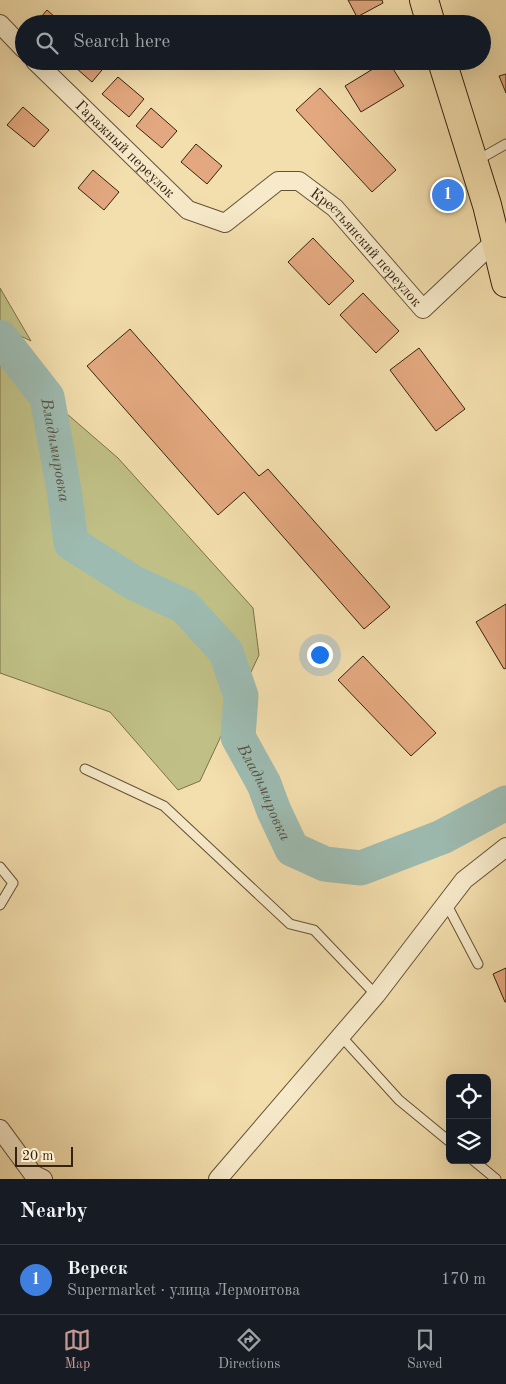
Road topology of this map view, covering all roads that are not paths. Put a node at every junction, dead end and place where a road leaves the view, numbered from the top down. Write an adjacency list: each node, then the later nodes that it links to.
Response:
1 (424, 0): 2 (highway)
2 (428, 15)
3 (0, 24): 4 (street)
4 (15, 40)
5 (44, 70): 9 (street, Гаражный переулок)
6 (445, 70): 8 (highway)
7 (506, 144): 8 (lane)
8 (474, 162): 10 (highway)
9 (225, 223): 10 (street, Крестьянский переулок)
10 (495, 241): 11 (highway)
11 (506, 282)
12 (85, 769): 18 (lane)
13 (506, 847): 15 (street)
14 (0, 867): 16 (lane)
15 (446, 903): 17 (lane); 18 (street)
16 (0, 904)
17 (478, 964)
18 (376, 995): 19 (street)
19 (340, 1035): 21 (lane); 24 (street)
20 (0, 1129): 23 (street)
21 (446, 1139)
22 (478, 1164): 25 (lane)
23 (43, 1179)
24 (218, 1179)
25 (496, 1179)

